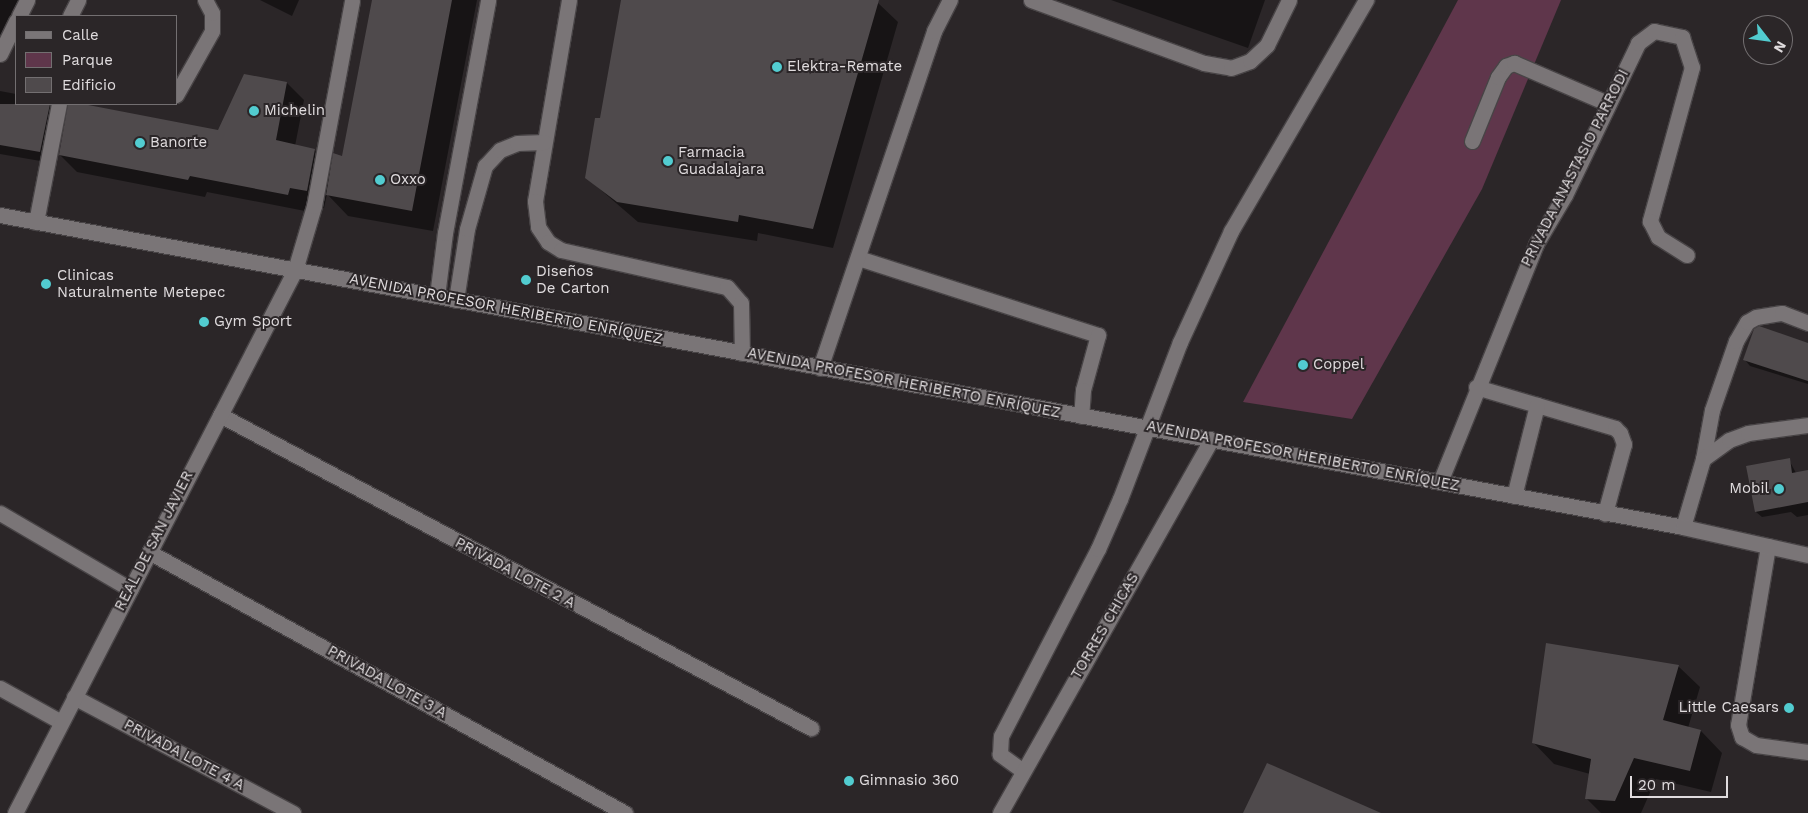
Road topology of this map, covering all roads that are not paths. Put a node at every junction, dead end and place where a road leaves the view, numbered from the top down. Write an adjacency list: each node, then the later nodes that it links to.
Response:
1 (27, 0): 11 (street)
2 (78, 0): 12 (street)
3 (205, 0): 15 (street)
4 (352, 0): 24 (street, REAL DE SAN JAVIER)
5 (488, 0): 25 (street)
6 (569, 0): 19 (street)
7 (950, 0): 23 (street)
8 (1031, 0): 9 (street)
9 (1289, 0)
10 (1366, 0): 35 (street)
11 (19, 15)
12 (70, 15)
13 (15, 23): 14 (street)
14 (0, 54)
15 (178, 91)
16 (1609, 104): 18 (street); 22 (street, PRIVADA ANASTASIO PARRODI); 30 (street, PRIVADA ANASTASIO PARRODI)
17 (59, 105): 21 (street)
18 (1472, 141)
19 (544, 142): 26 (street); 28 (street)
20 (0, 215): 21 (street, AVENIDA PROFESOR HERIBERTO ENRÍQUEZ)
21 (36, 222): 24 (street, AVENIDA PROFESOR HERIBERTO ENRÍQUEZ)
22 (1687, 255)
23 (858, 258): 29 (street); 33 (street)
24 (295, 270): 25 (street, AVENIDA PROFESOR HERIBERTO ENRÍQUEZ); 32 (street, REAL DE SAN JAVIER)
25 (437, 296): 26 (street, AVENIDA PROFESOR HERIBERTO ENRÍQUEZ)
26 (456, 300): 28 (street, AVENIDA PROFESOR HERIBERTO ENRÍQUEZ)
27 (1808, 323): 37 (street)
28 (742, 353): 29 (street, AVENIDA PROFESOR HERIBERTO ENRÍQUEZ)
29 (820, 368): 33 (street, AVENIDA PROFESOR HERIBERTO ENRÍQUEZ)
30 (1476, 388): 31 (street); 38 (street, PRIVADA ANASTASIO PARRODI)
31 (1537, 405): 39 (street); 41 (street)
32 (220, 415): 44 (street, REAL DE SAN JAVIER); 50 (street, PRIVADA LOTE 2 A)
33 (1081, 416): 35 (street, AVENIDA PROFESOR HERIBERTO ENRÍQUEZ)
34 (1808, 425): 37 (street)
35 (1148, 428): 36 (street, AVENIDA PROFESOR HERIBERTO ENRÍQUEZ); 52 (street)
36 (1211, 440): 38 (street, AVENIDA PROFESOR HERIBERTO ENRÍQUEZ); 52 (street, TORRES CHICAS)
37 (1703, 459): 42 (street)
38 (1440, 482): 39 (street, AVENIDA PROFESOR HERIBERTO ENRÍQUEZ)
39 (1514, 496): 41 (street, AVENIDA PROFESOR HERIBERTO ENRÍQUEZ)
40 (0, 513): 46 (street)
41 (1604, 513): 42 (street, AVENIDA PROFESOR HERIBERTO ENRÍQUEZ)
42 (1684, 528): 43 (street, AVENIDA PROFESOR HERIBERTO ENRÍQUEZ)
43 (1768, 546): 45 (street, AVENIDA PROFESOR HERIBERTO ENRÍQUEZ); 51 (street)
44 (149, 552): 46 (street, REAL DE SAN JAVIER); 55 (street, PRIVADA LOTE 3 A)
45 (1808, 555)
46 (130, 589): 48 (street, REAL DE SAN JAVIER)
47 (0, 688): 49 (street)
48 (74, 697): 49 (street, REAL DE SAN JAVIER); 54 (street, PRIVADA LOTE 4 A)
49 (61, 722): 53 (street, REAL DE SAN JAVIER)
50 (811, 728)
51 (1808, 752)
52 (1023, 771): 56 (street, TORRES CHICAS)
53 (15, 813)
54 (294, 813)
55 (625, 813)
56 (1000, 813)

